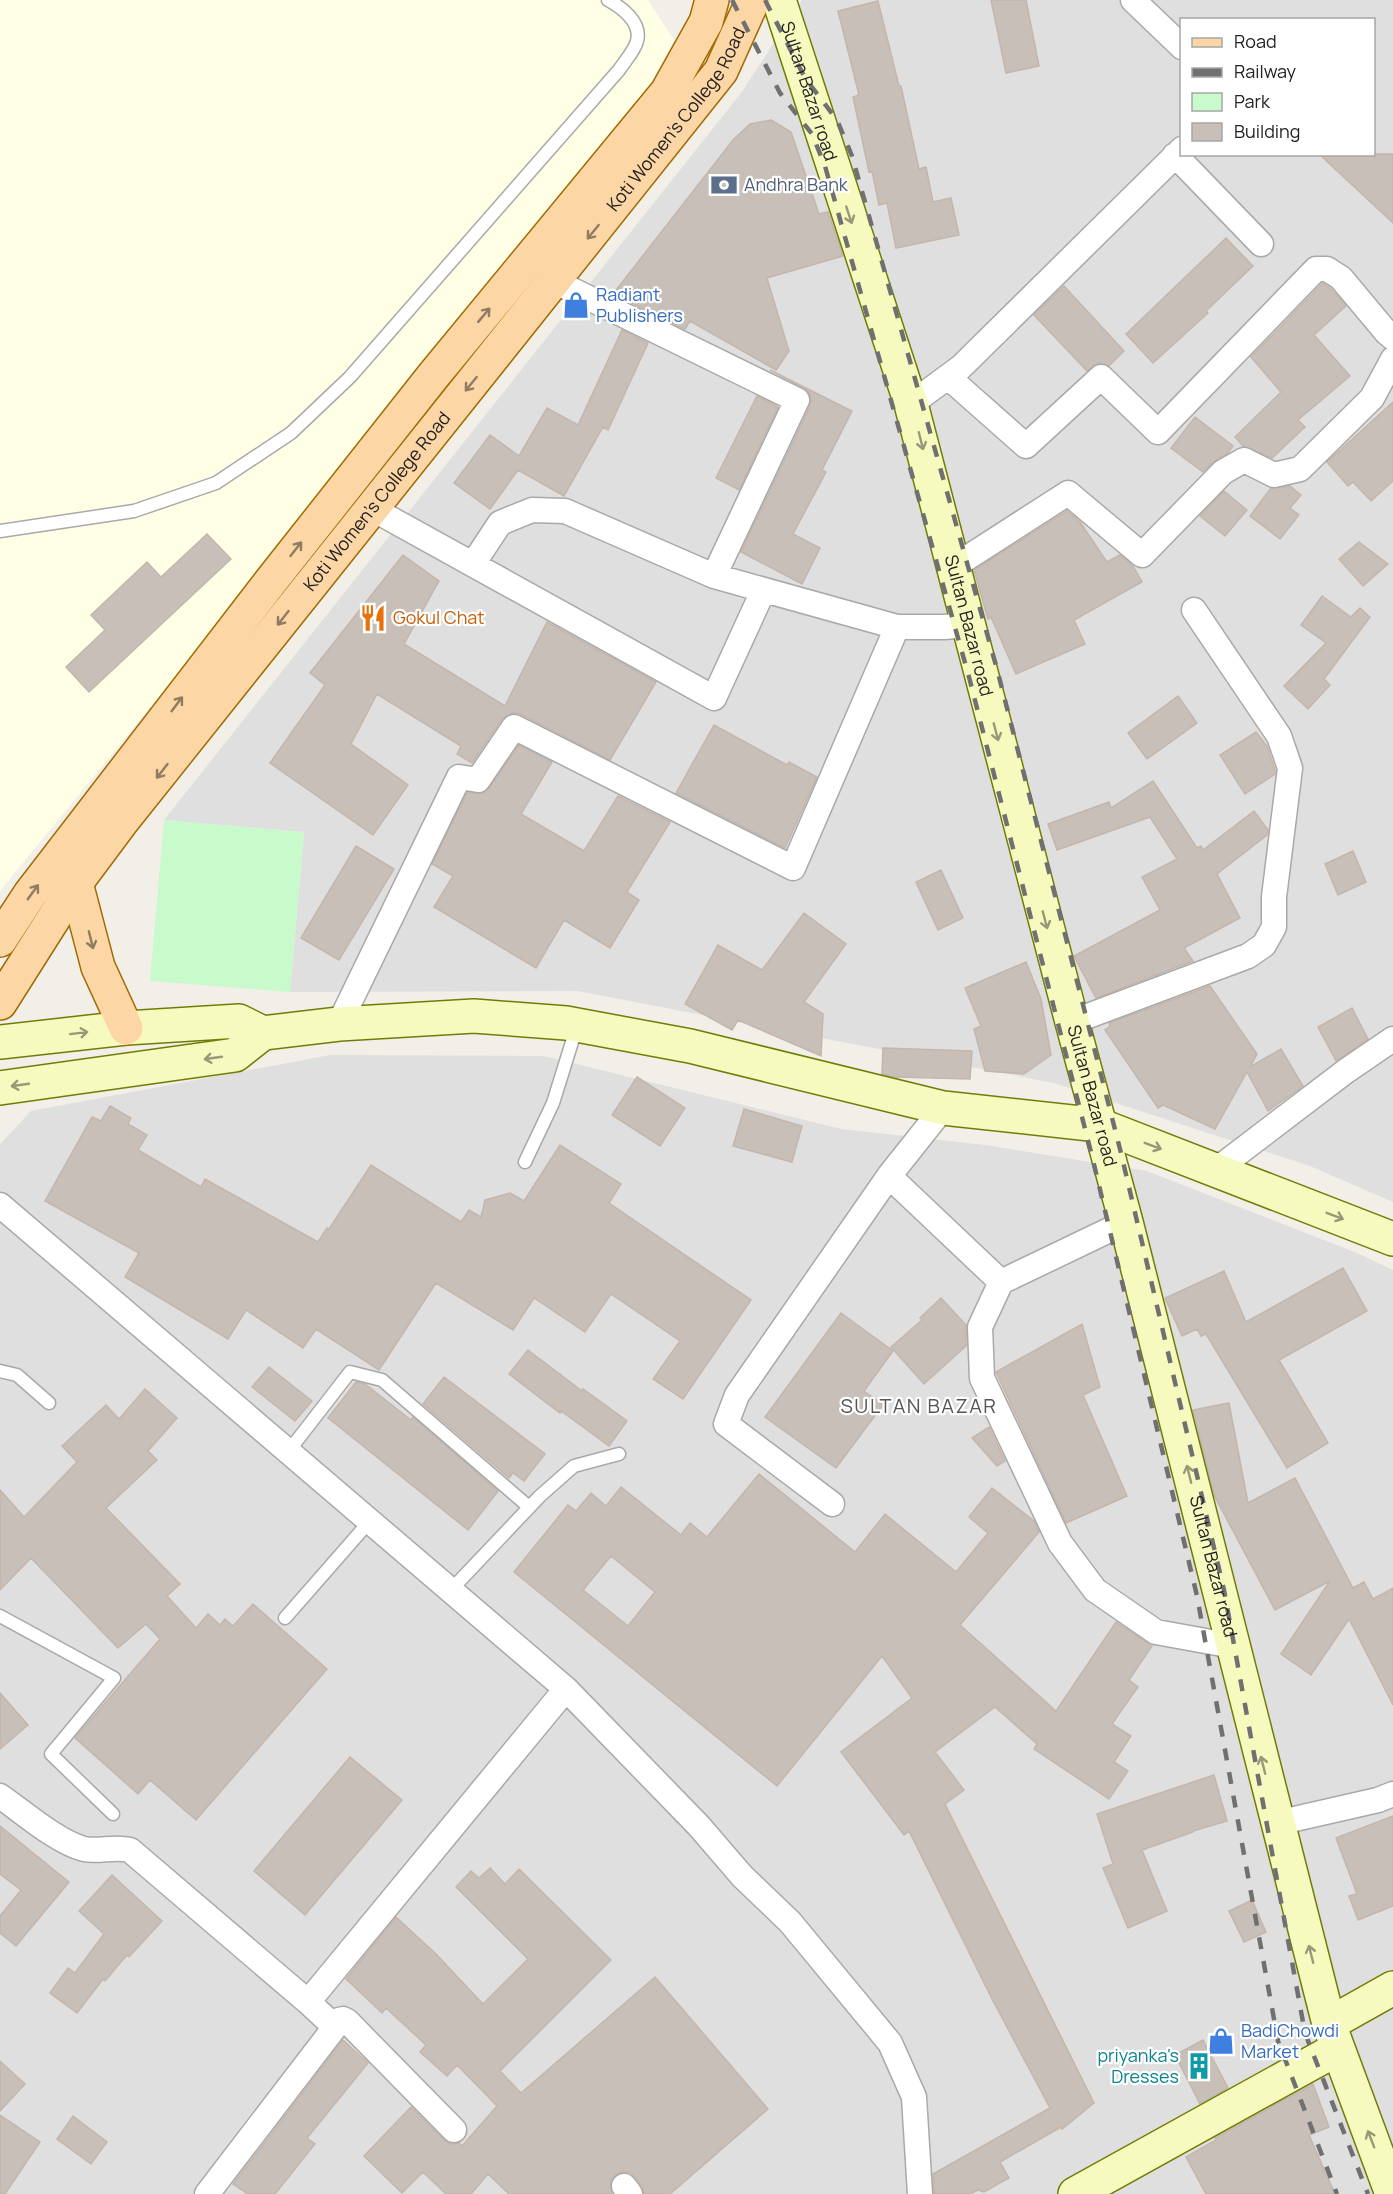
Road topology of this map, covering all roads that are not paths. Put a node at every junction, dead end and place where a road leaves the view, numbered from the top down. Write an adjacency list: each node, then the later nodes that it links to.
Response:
1 (608, 0): 16 (lane)
2 (712, 0): 25 (main road, Koti Women's College Road, one-way to 2)
3 (753, 0): 10 (main road, Koti Women's College Road, one-way to 10)
4 (779, 0): 14 (main road, Sultan Bazar road, one-way to 14)
5 (1132, 0): 6 (street)
6 (1180, 45)
7 (1178, 152): 13 (street)
8 (1182, 156): 9 (street)
9 (1261, 244)
10 (554, 281): 15 (main road, Koti Women's College Road, one-way to 15); 19 (street)
11 (1393, 338): 13 (street)
12 (1393, 359): 18 (street)
13 (948, 377): 14 (street)
14 (911, 404): 18 (main road, Sultan Bazar road, one-way to 18)
15 (371, 508): 17 (street); 24 (main road, Koti Women's College Road, one-way to 24)
16 (0, 531)
17 (473, 564): 19 (street); 20 (street)
18 (953, 567): 22 (main road, Sultan Bazar road)
19 (714, 576): 20 (street)
20 (763, 591): 23 (street)
21 (1194, 610): 27 (street)
22 (968, 625): 23 (street); 27 (main road, Sultan Bazar road, one-way to 27)
23 (897, 627): 28 (street)
24 (76, 883): 26 (main road, Koti Women's College Road); 30 (main road, one-way to 30)
25 (0, 940)
26 (0, 1003)
27 (1072, 1022): 36 (main road, Sultan Bazar road)
28 (339, 1024): 29 (main road); 31 (main road)
29 (577, 1025): 35 (main road); 37 (lane)
30 (126, 1028): 31 (main road); 33 (main road, one-way to 30)
31 (263, 1033): 34 (main road, one-way to 34)
32 (1393, 1039): 38 (street)
33 (0, 1042)
34 (0, 1088)
35 (943, 1108): 36 (main road); 39 (street)
36 (1099, 1125): 38 (main road, one-way to 38); 41 (main road, Sultan Bazar road)
37 (525, 1162)
38 (1216, 1170): 42 (main road, one-way to 42)
39 (889, 1176): 43 (street); 48 (street)
40 (0, 1205): 46 (street)
41 (1126, 1222): 43 (street); 54 (main road, Sultan Bazar road, one-way to 41)
42 (1393, 1239)
43 (1001, 1282): 54 (street)
44 (0, 1371): 45 (lane)
45 (49, 1403)
46 (288, 1452): 49 (lane); 50 (street)
47 (619, 1454): 49 (lane)
48 (832, 1504)
49 (529, 1507): 51 (lane)
50 (369, 1522): 51 (street); 53 (lane)
51 (450, 1591): 55 (street)
52 (0, 1616): 58 (lane)
53 (285, 1618)
54 (1233, 1646): 59 (main road, Sultan Bazar road, one-way to 54)
55 (566, 1689): 61 (street); 67 (street)
56 (1393, 1794): 59 (street)
57 (0, 1796): 61 (street)
58 (113, 1814)
59 (1277, 1823): 63 (main road, Sultan Bazar road, one-way to 59)
60 (1393, 1988): 63 (main road)
61 (308, 2001): 62 (street)
62 (334, 2027): 64 (street); 66 (street)
63 (1333, 2037): 65 (main road); 68 (main road, Sultan Bazar road, one-way to 63)
64 (454, 2130)
65 (1082, 2193)
66 (207, 2194)
67 (920, 2194)
68 (1392, 2194)

